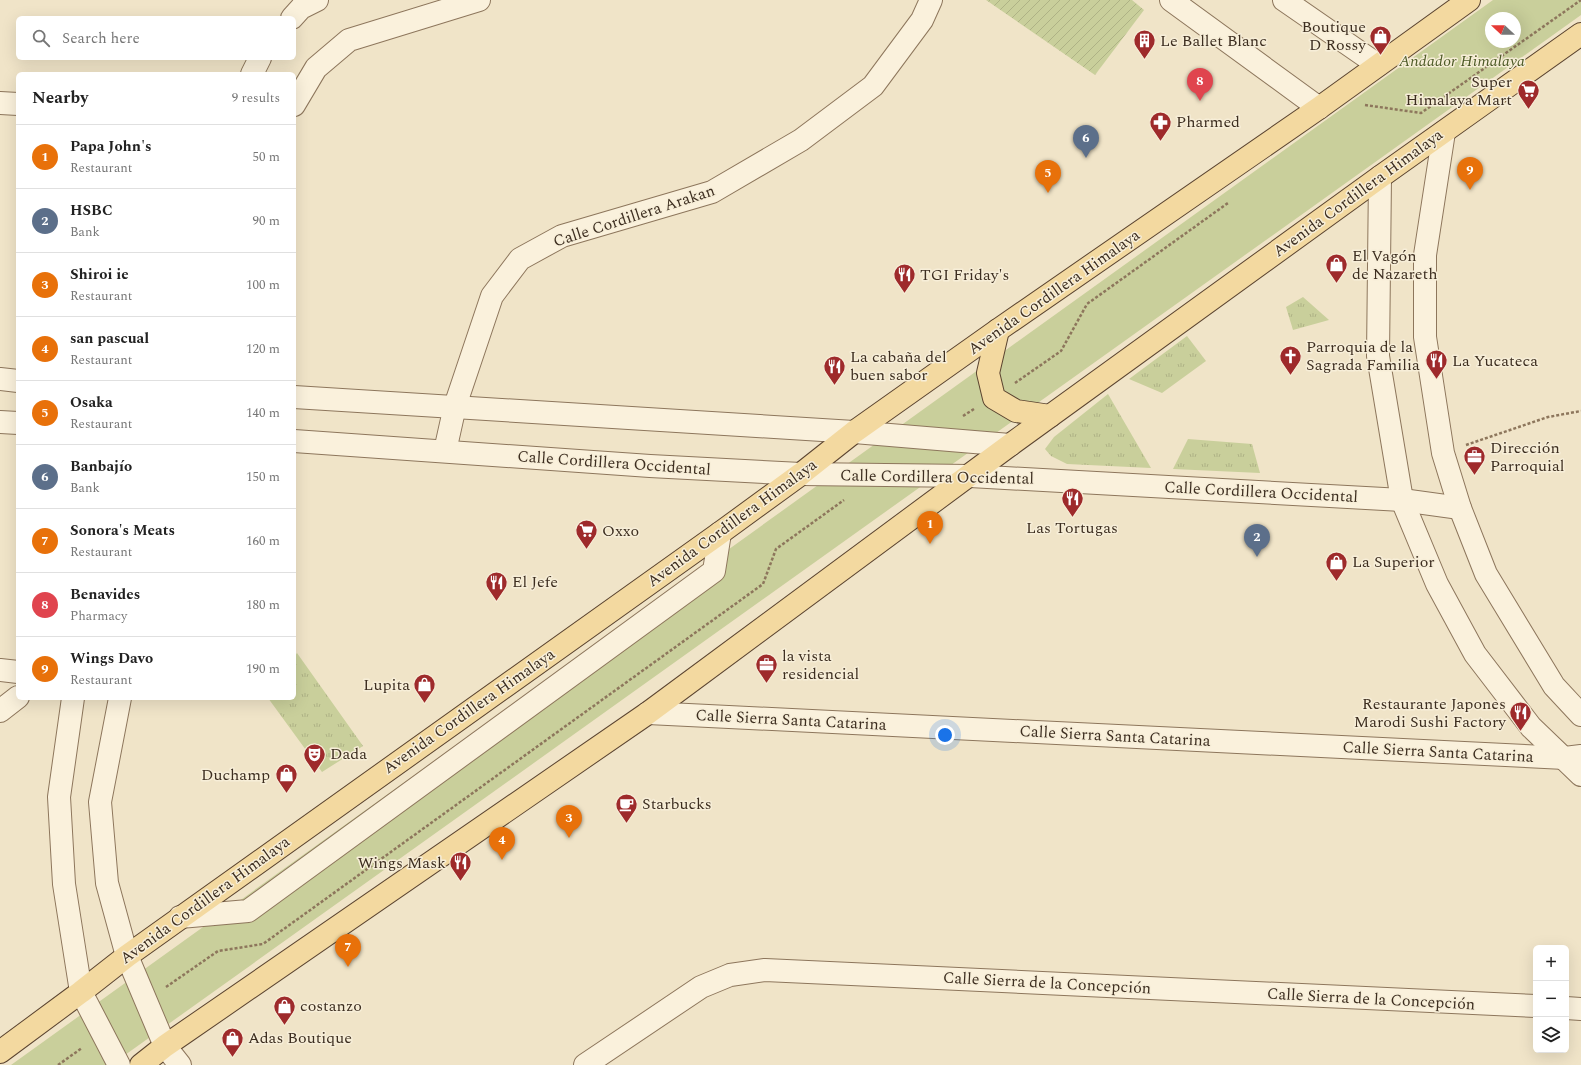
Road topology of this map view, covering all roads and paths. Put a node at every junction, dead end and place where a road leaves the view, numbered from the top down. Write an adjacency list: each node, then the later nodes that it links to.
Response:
1 (317, 0): 8 (street)
2 (479, 0): 13 (street)
3 (931, 0): 26 (street, Calle Cordillera Arakan)
4 (1171, 0): 16 (street)
5 (1284, 0): 11 (street)
6 (1470, 0): 11 (main road, Avenida Cordillera Himalaya)
7 (1581, 0): 17 (path)
8 (294, 16)
9 (1581, 34): 18 (main road, Avenida Cordillera Himalaya)
10 (259, 60): 12 (street)
11 (1378, 65): 16 (main road, Avenida Cordillera Himalaya)
12 (253, 72)
13 (296, 102)
14 (0, 103): 15 (street)
15 (16, 104)
16 (1320, 108): 21 (main road, Avenida Cordillera Himalaya)
17 (1359, 109)
18 (1444, 132): 19 (main road, Avenida Cordillera Himalaya); 36 (street)
19 (1380, 177): 28 (main road, Avenida Cordillera Himalaya); 40 (street)
20 (1234, 199): 25 (path)
21 (998, 330): 25 (main road); 31 (main road, Avenida Cordillera Himalaya)
22 (0, 379): 23 (street)
23 (16, 381)
24 (296, 397): 26 (street, Calle Cordillera Occidental)
25 (994, 398): 28 (main road); 32 (path)
26 (455, 406): 31 (street, Calle Cordillera Occidental); 35 (street, Calle Cordillera Arakan)
27 (1581, 411): 36 (path)
28 (1050, 416): 34 (main road, Avenida Cordillera Himalaya)
29 (0, 422): 30 (street)
30 (16, 423)
31 (854, 432): 32 (street, Calle Cordillera Occidental); 37 (main road, Avenida Cordillera Himalaya)
32 (928, 439): 34 (street, Calle Cordillera Occidental)
33 (296, 441): 35 (street, Calle Cordillera Occidental)
34 (1010, 445): 38 (main road, Avenida Cordillera Himalaya)
35 (445, 451): 37 (street, Calle Cordillera Occidental)
36 (1443, 454): 41 (street)
37 (801, 474): 38 (street, Calle Cordillera Occidental); 42 (main road, Avenida Cordillera Himalaya)
38 (970, 476): 40 (street, Calle Cordillera Occidental); 49 (main road, Avenida Cordillera Himalaya)
39 (846, 498): 56 (path)
40 (1402, 500): 41 (street, Calle Cordillera Occidental); 51 (street)
41 (1460, 508): 50 (street)
42 (720, 533): 53 (main road, Avenida Cordillera Himalaya); 53 (street)
43 (0, 670): 44 (street)
44 (16, 672)
45 (16, 699): 48 (street)
46 (73, 700): 55 (street)
47 (120, 700): 54 (street)
48 (0, 711)
49 (648, 713): 51 (street, Calle Sierra Santa Catarina); 61 (main road, Avenida Cordillera Himalaya)
50 (1581, 715)
51 (1573, 757): 52 (street)
52 (1581, 775)
53 (180, 917): 54 (main road, Avenida Cordillera Himalaya)
54 (127, 956): 55 (main road, Avenida Cordillera Himalaya); 56 (street)
55 (81, 992): 60 (street); 62 (main road, Avenida Cordillera Himalaya)
56 (146, 1001): 61 (street)
57 (1533, 1006): 67 (street, Calle Sierra de la Concepción)
58 (1569, 1008): 59 (street)
59 (1581, 1009)
60 (102, 1033): 63 (path); 64 (street)
61 (165, 1046): 65 (main road, Avenida Cordillera Himalaya); 66 (street)
62 (0, 1052)
63 (58, 1065)
64 (119, 1065)
65 (141, 1065)
66 (180, 1065)
67 (585, 1065)

